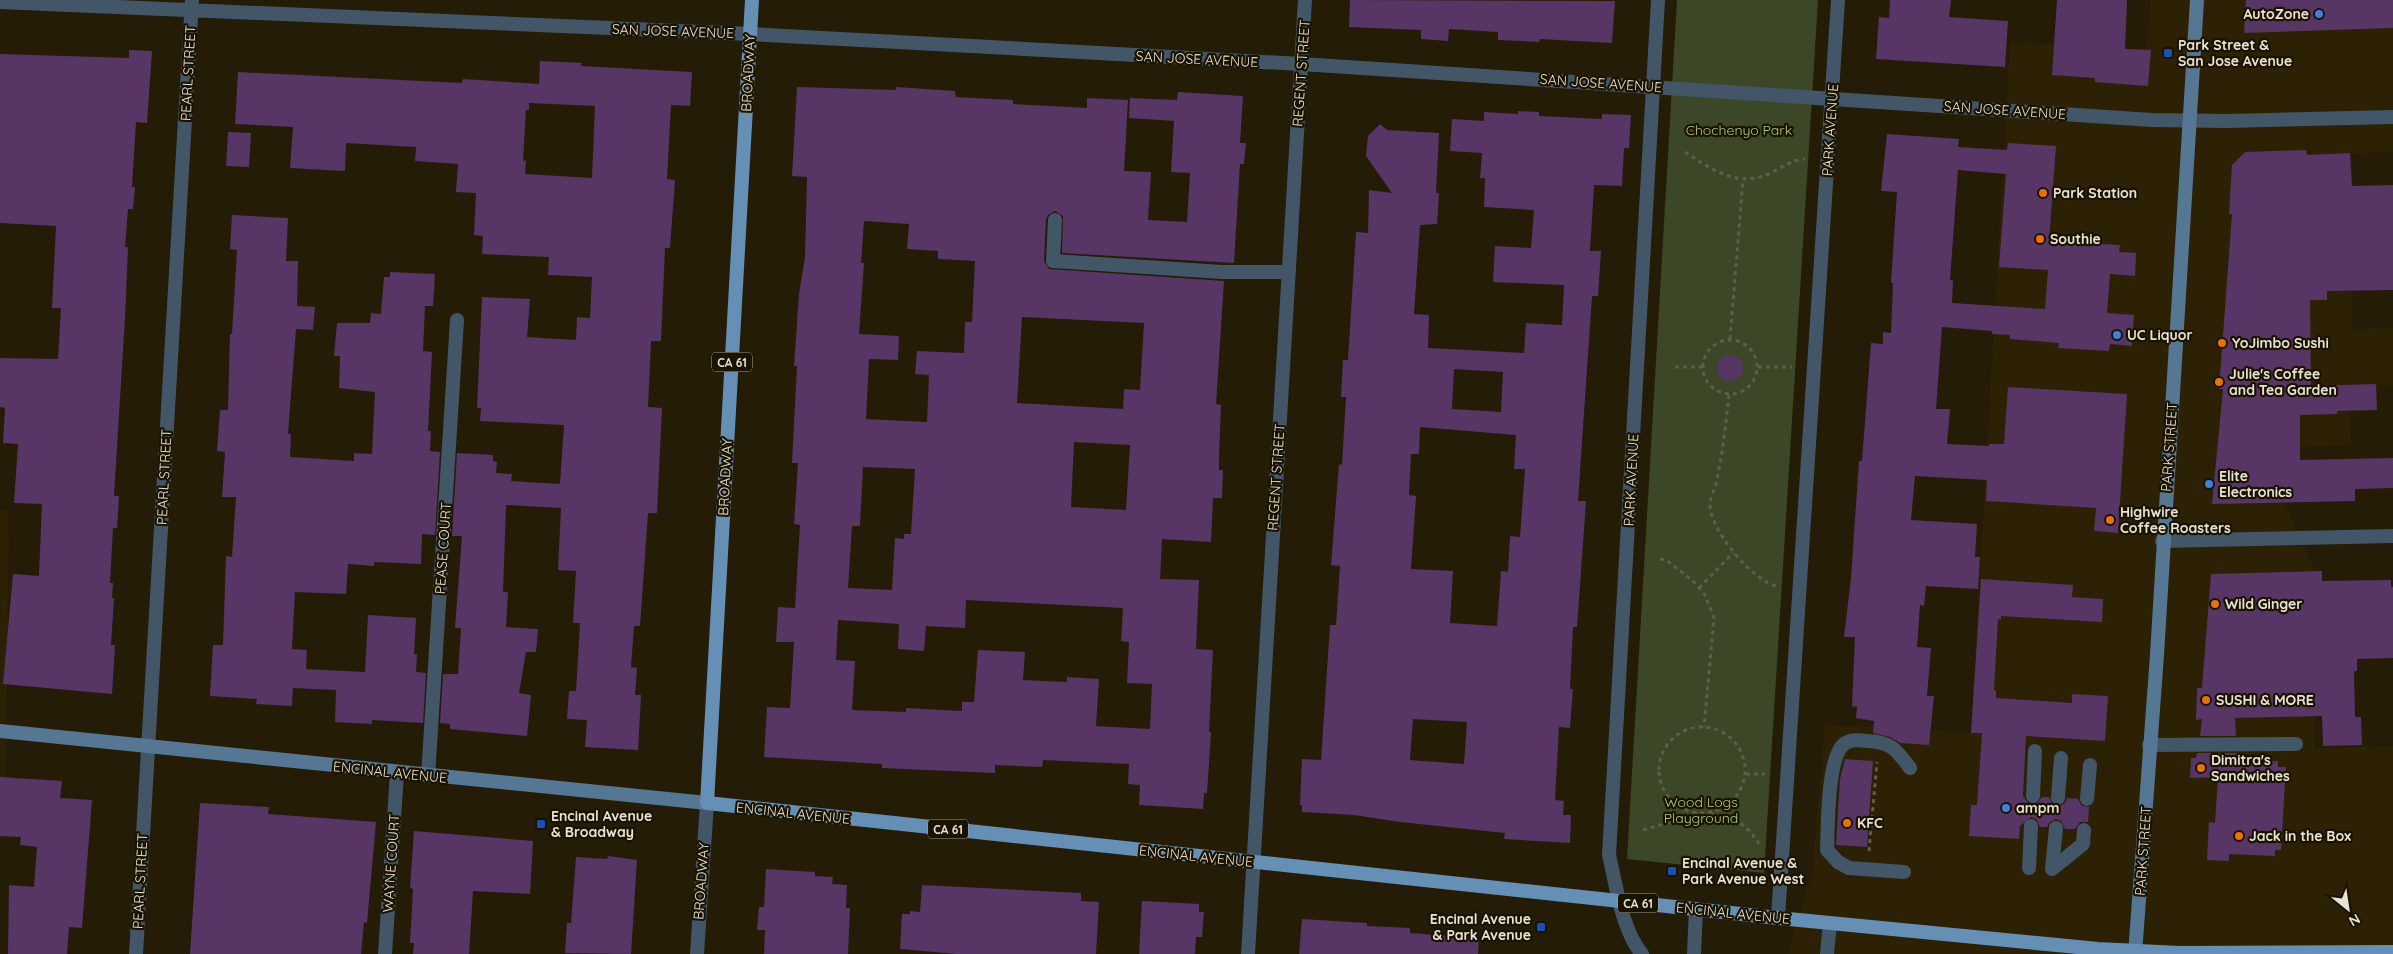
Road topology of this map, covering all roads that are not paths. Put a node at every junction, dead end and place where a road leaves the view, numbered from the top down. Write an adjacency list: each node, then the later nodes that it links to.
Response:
1 (752, 0): 8 (main road, BROADWAY / CA 61)
2 (1305, 0): 9 (street, REGENT STREET)
3 (1658, 0): 10 (street, PARK AVENUE)
4 (1838, 0): 11 (street, PARK AVENUE)
5 (2197, 0): 13 (main road, PARK STREET)
6 (0, 2): 7 (street, SAN JOSE AVENUE)
7 (191, 5): 8 (street, SAN JOSE AVENUE); 22 (street, PEARL STREET)
8 (750, 34): 9 (street, SAN JOSE AVENUE); 32 (main road, BROADWAY / CA 61)
9 (1301, 64): 10 (street, SAN JOSE AVENUE); 15 (street, REGENT STREET)
10 (1654, 86): 11 (street, SAN JOSE AVENUE); 39 (street, PARK AVENUE)
11 (1832, 98): 13 (street, SAN JOSE AVENUE); 41 (street, PARK AVENUE)
12 (2393, 117): 13 (street, SAN JOSE AVENUE)
13 (2189, 120): 18 (main road, PARK STREET)
14 (1056, 220): 15 (street)
15 (1288, 272): 36 (street, REGENT STREET)
16 (457, 320): 28 (street, PEASE COURT)
17 (2393, 536): 18 (street)
18 (2162, 540): 21 (main road, PARK STREET)
19 (0, 731): 22 (main road, ENCINAL AVENUE)
20 (2296, 744): 21 (street)
21 (2149, 745): 44 (main road, PARK STREET)
22 (148, 746): 27 (main road, ENCINAL AVENUE); 45 (street, PEARL STREET)
23 (2035, 751): 29 (street)
24 (2061, 758): 30 (street)
25 (2090, 765): 31 (street)
26 (1910, 768): 38 (street)
27 (397, 773): 28 (main road, ENCINAL AVENUE); 46 (street, WAYNE COURT)
28 (428, 776): 32 (main road, ENCINAL AVENUE)
29 (2033, 796)
30 (2058, 798)
31 (2087, 799)
32 (706, 804): 36 (main road, ENCINAL AVENUE / CA 61); 47 (street, BROADWAY)
33 (2031, 826): 37 (street)
34 (2056, 828): 35 (street)
35 (2084, 830)
36 (1254, 862): 39 (main road, ENCINAL AVENUE / CA 61); 48 (street, REGENT STREET)
37 (2029, 868)
38 (1904, 872)
39 (1620, 901): 40 (main road, ENCINAL AVENUE / CA 61); 49 (street, PARK AVENUE)
40 (1696, 909): 41 (main road, ENCINAL AVENUE / CA 61); 50 (street)
41 (1778, 918): 42 (main road, ENCINAL AVENUE / CA 61)
42 (1830, 923): 44 (main road, ENCINAL AVENUE / CA 61); 51 (street)
43 (2393, 952): 44 (main road, ENCINAL AVENUE / CA 61)
44 (2135, 953)
45 (136, 954)
46 (385, 954)
47 (697, 954)
48 (1248, 954)
49 (1642, 954)
50 (1694, 954)
51 (1827, 954)

